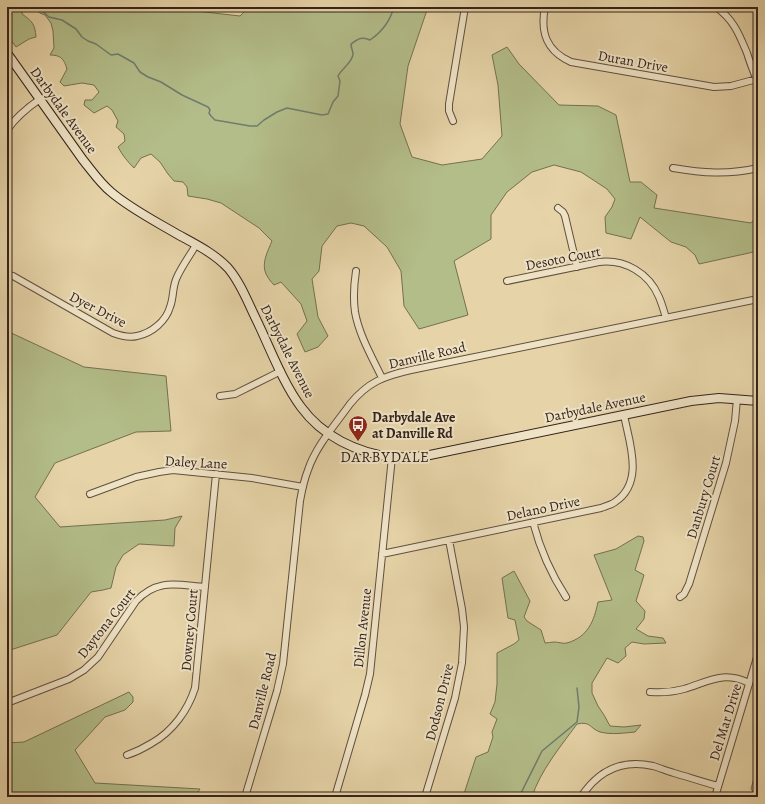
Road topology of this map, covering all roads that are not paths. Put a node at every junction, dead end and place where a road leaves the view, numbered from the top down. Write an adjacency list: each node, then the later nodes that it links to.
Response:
1 (465, 7): 7 (street)
2 (545, 7): 5 (street, Duran Drive)
3 (716, 7): 5 (street)
4 (7, 53): 6 (street, Darbydale Avenue)
5 (757, 81)
6 (40, 99): 8 (street); 12 (street, Darbydale Avenue)
7 (452, 121)
8 (7, 130)
9 (673, 168): 10 (street)
10 (758, 168)
11 (558, 208): 13 (street)
12 (196, 245): 15 (street, Dyer Drive); 19 (street, Darbydale Avenue)
13 (577, 267): 16 (street, Desoto Court); 18 (street, Desoto Court)
14 (356, 271): 20 (street)
15 (13, 276)
16 (507, 281)
17 (758, 299): 18 (street, Danville Road)
18 (666, 318): 20 (street, Danville Road)
19 (281, 371): 21 (street); 25 (street, Darbydale Avenue)
20 (382, 378): 25 (street, Danville Road)
21 (220, 396)
22 (737, 399): 23 (street, Darbydale Avenue); 24 (street, Darbydale Avenue); 35 (street, Danbury Court)
23 (758, 401)
24 (624, 415): 26 (street, Darbydale Avenue); 30 (street, Delano Drive)
25 (328, 434): 26 (street, Darbydale Avenue); 28 (street, Danville Road)
26 (392, 457): 32 (street, Dillon Avenue)
27 (216, 474): 28 (street, Daley Lane); 29 (street, Daley Lane); 33 (street, Downey Court)
28 (303, 487): 42 (street, Danville Road)
29 (90, 494)
30 (533, 522): 31 (street, Delano Drive); 34 (street)
31 (449, 540): 32 (street, Delano Drive); 44 (street, Dodson Drive)
32 (382, 554): 43 (street, Dillon Avenue)
33 (205, 587): 39 (street, Daytona Court); 40 (street, Downey Court)
34 (566, 597)
35 (680, 597)
36 (758, 654): 37 (street, Del Mar Drive)
37 (749, 683): 38 (street); 41 (street, Del Mar Drive)
38 (650, 692)
39 (7, 703)
40 (127, 755)
41 (718, 786): 45 (street); 46 (street, Del Mar Drive)
42 (245, 797)
43 (335, 797)
44 (425, 797)
45 (582, 797)
46 (715, 797)

